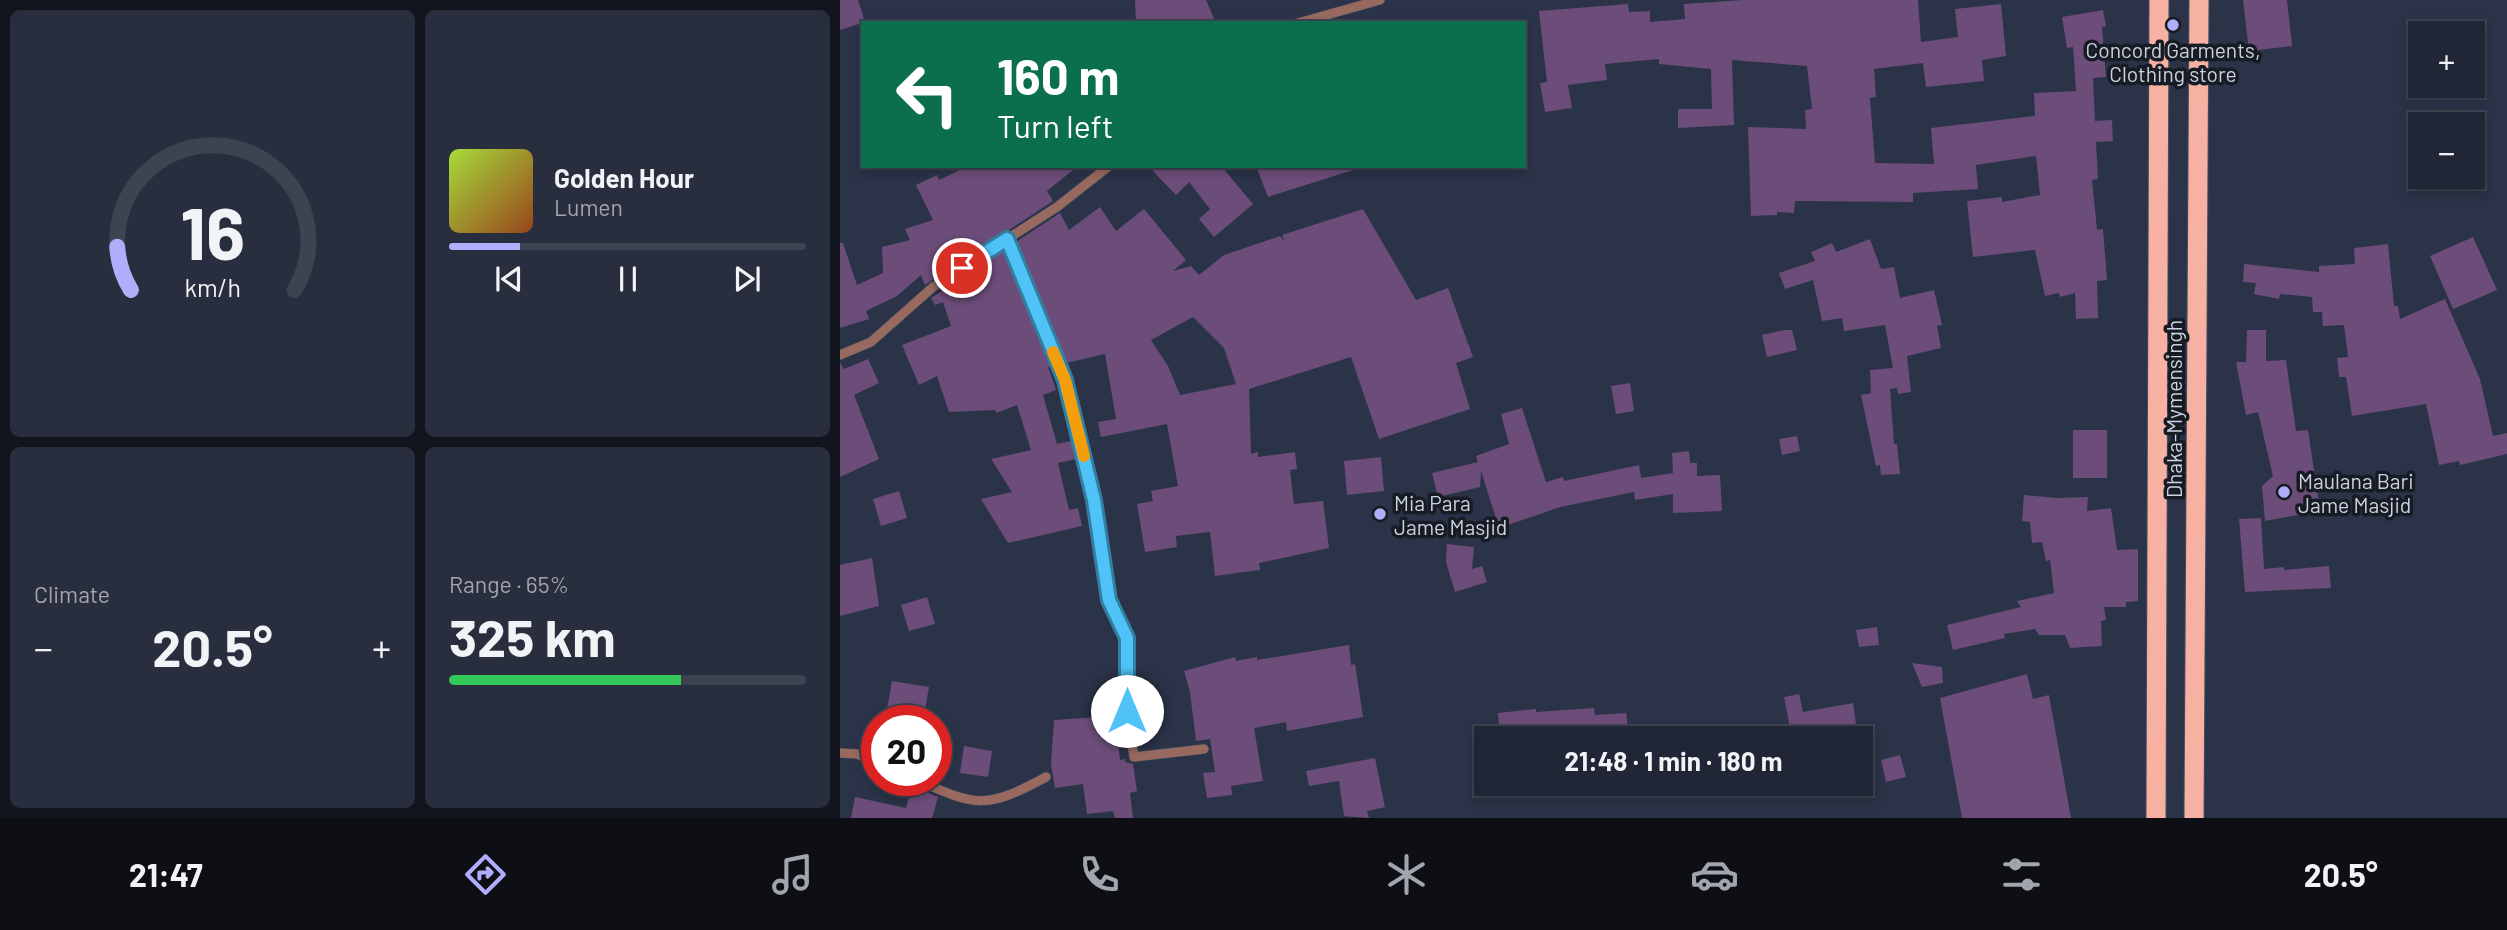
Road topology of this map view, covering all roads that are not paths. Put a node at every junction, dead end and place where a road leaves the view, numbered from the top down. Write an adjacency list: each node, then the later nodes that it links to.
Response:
1 (1380, 0): 4 (lane)
2 (2159, 0): 13 (highway, Dhaka-Mymensingh)
3 (2199, 0): 14 (highway, Dhaka-Mymensingh)
4 (1305, 21)
5 (1106, 168): 6 (lane)
6 (1007, 239): 7 (lane); 8 (lane)
7 (840, 355)
8 (1204, 749)
9 (840, 753): 10 (lane)
10 (861, 756)
11 (1046, 777): 12 (lane)
12 (951, 796)
13 (2155, 818)
14 (2194, 818)

